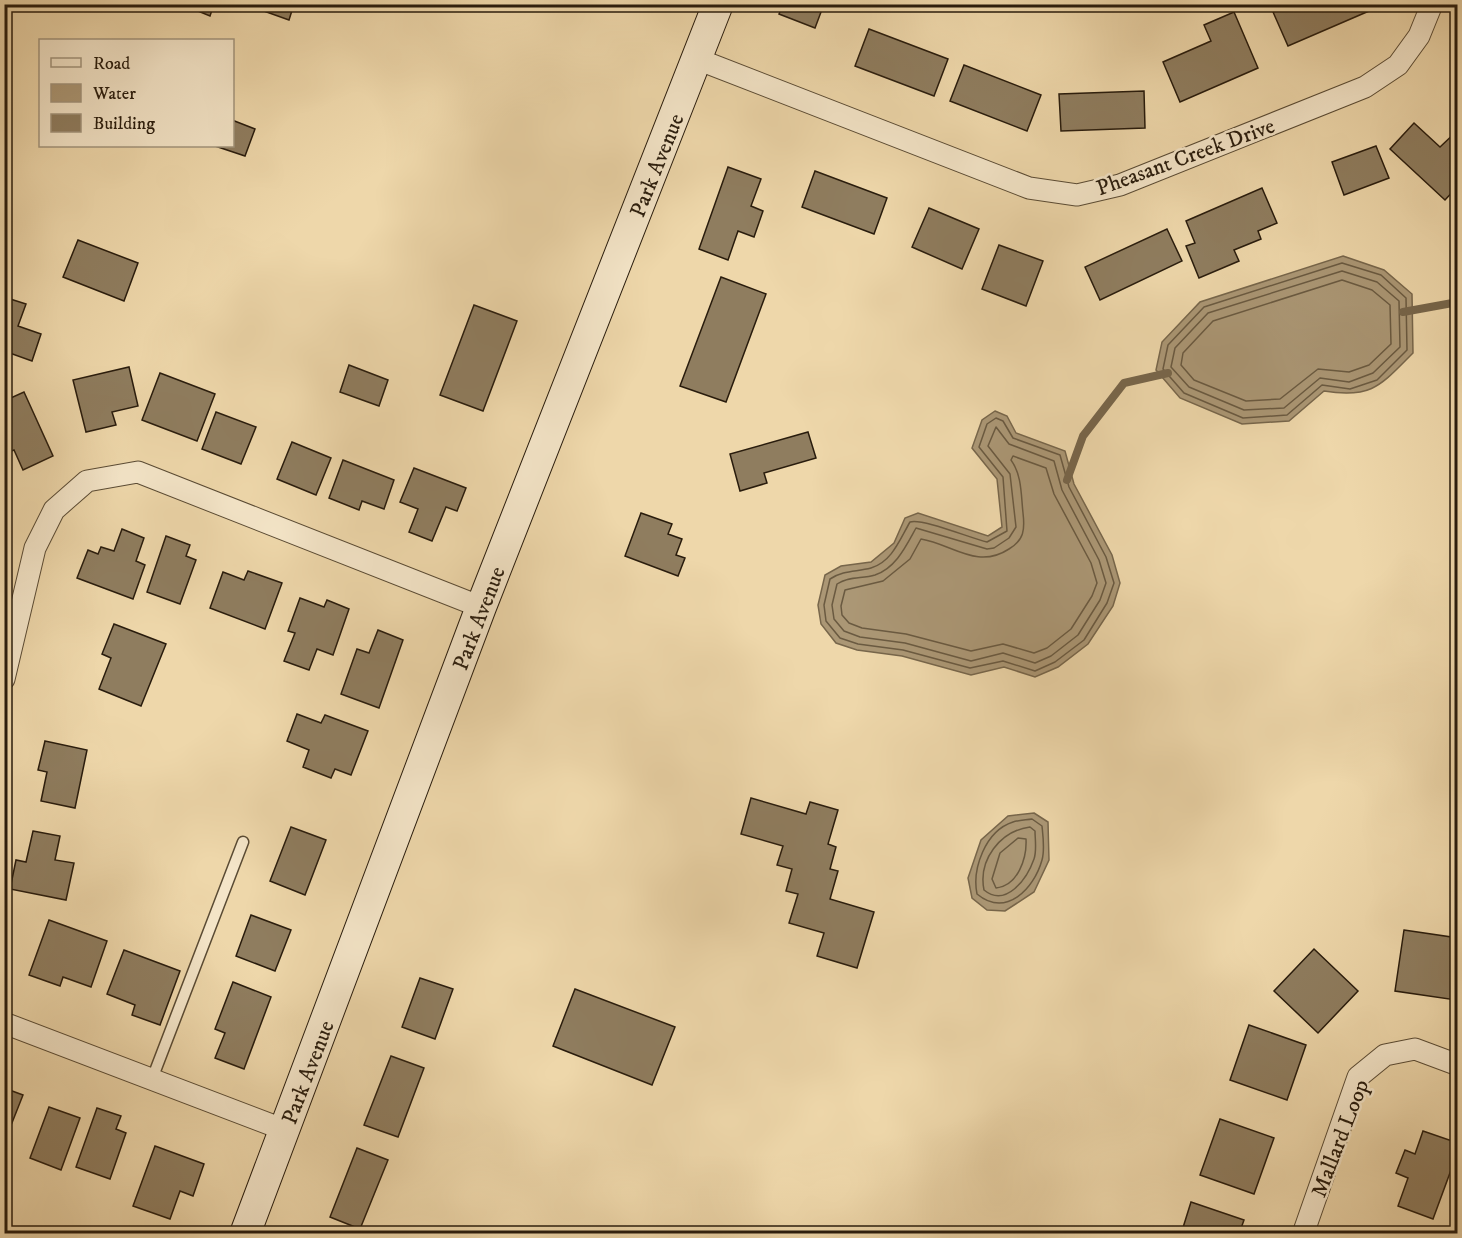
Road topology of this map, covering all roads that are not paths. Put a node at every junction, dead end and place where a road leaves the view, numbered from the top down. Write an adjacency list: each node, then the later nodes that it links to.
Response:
1 (718, 4): 3 (street, Park Avenue)
2 (1432, 4): 3 (street, Pheasant Creek Drive)
3 (698, 59): 4 (street, Park Avenue)
4 (481, 607): 5 (street); 10 (street, Park Avenue)
5 (4, 679)
6 (243, 842): 9 (lane)
7 (4, 1023): 9 (street)
8 (1458, 1065): 12 (street, Mallard Loop)
9 (152, 1079): 10 (street)
10 (285, 1130): 11 (street, Park Avenue)
11 (245, 1233)
12 (1303, 1233)

